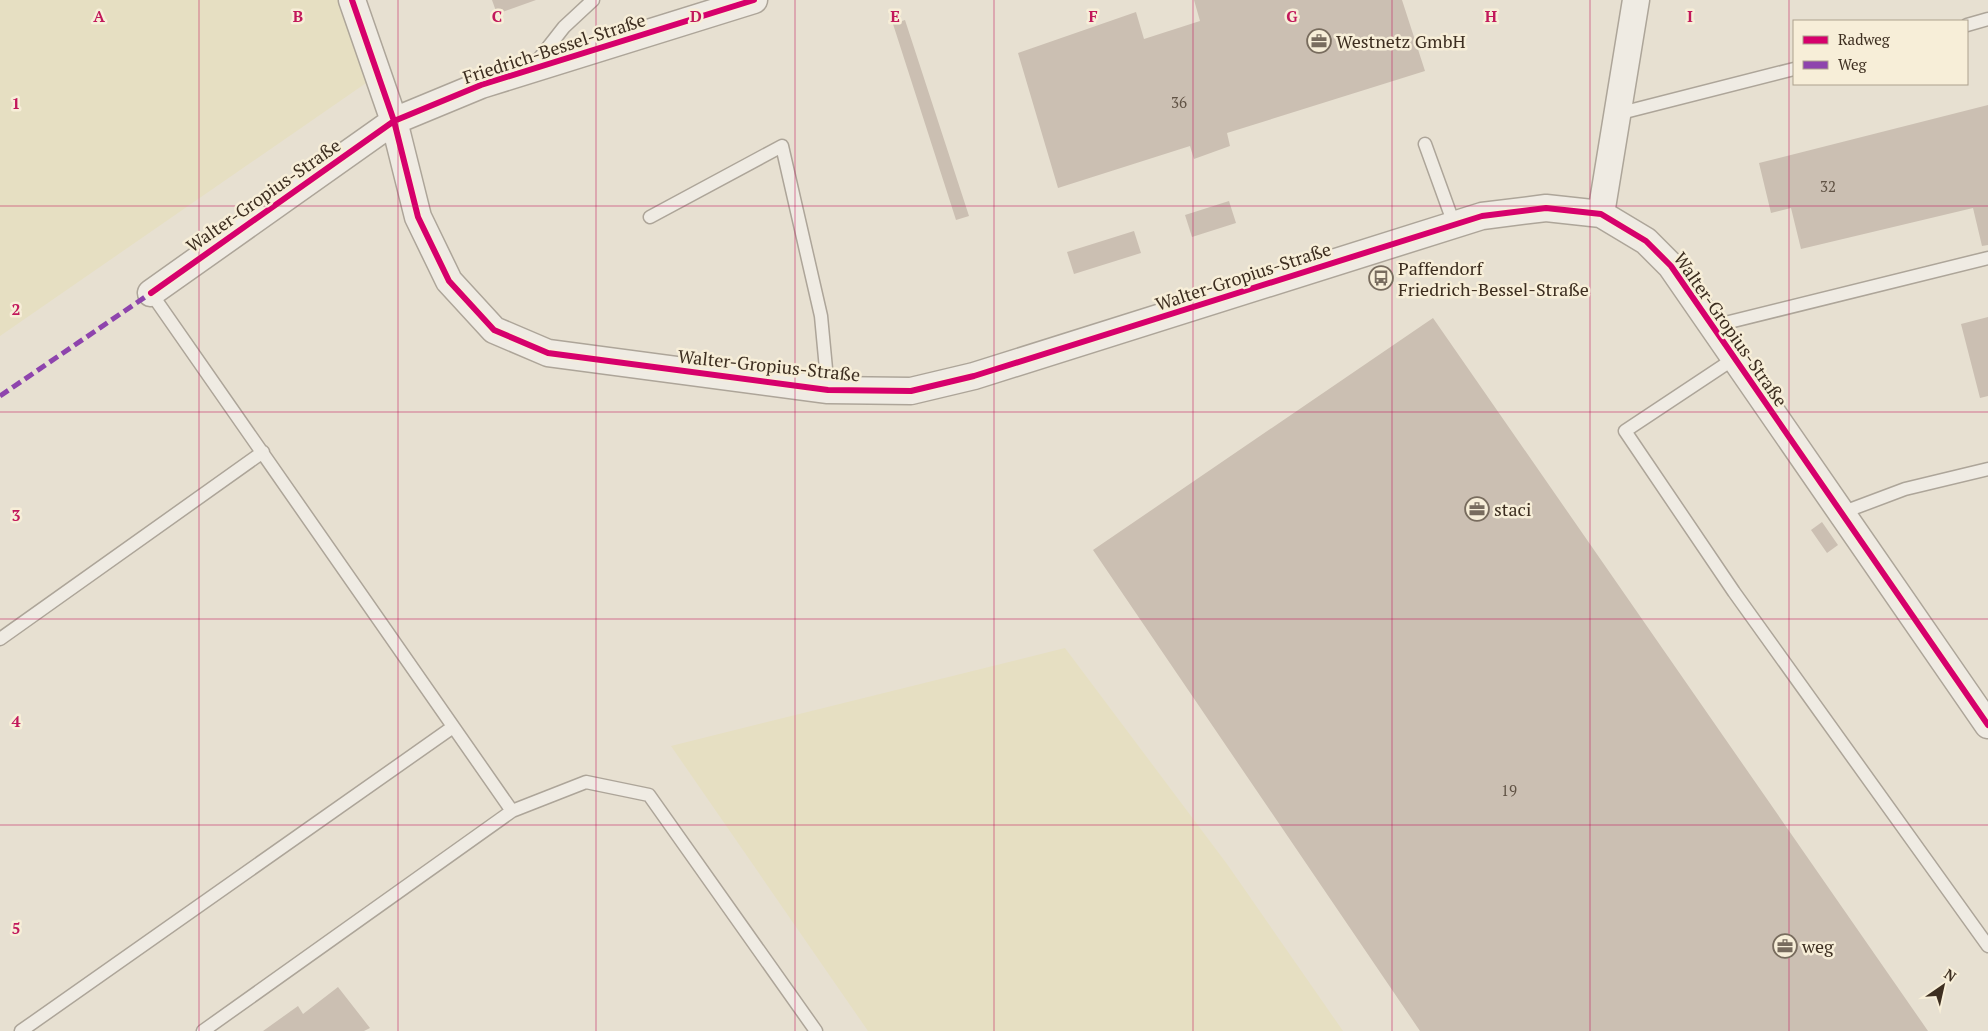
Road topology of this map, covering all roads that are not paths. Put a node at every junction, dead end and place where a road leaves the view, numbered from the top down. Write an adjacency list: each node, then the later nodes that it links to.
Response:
1 (352, 0): 10 (street, Walter-Gropius-Straße)
2 (593, 0): 8 (lane)
3 (754, 0): 8 (street, Friedrich-Bessel-Straße)
4 (1636, 0): 9 (street)
5 (1988, 19): 6 (lane)
6 (1968, 25)
7 (1793, 69): 9 (lane)
8 (531, 70): 10 (street, Friedrich-Bessel-Straße)
9 (1616, 114): 12 (street)
10 (394, 121): 16 (street, Walter-Gropius-Straße); 19 (street, Walter-Gropius-Straße)
11 (1426, 144): 14 (lane)
12 (1601, 214): 14 (street, Walter-Gropius-Straße); 17 (street, Walter-Gropius-Straße)
13 (650, 217): 19 (lane)
14 (1454, 224): 19 (street, Walter-Gropius-Straße)
15 (1988, 258): 17 (lane)
16 (150, 294): 20 (lane)
17 (1713, 326): 18 (street, Walter-Gropius-Straße)
18 (1735, 358): 22 (street, Walter-Gropius-Straße); 27 (lane)
19 (828, 390)
20 (262, 452): 23 (lane); 25 (lane)
21 (1988, 469): 22 (lane)
22 (1841, 513): 24 (street, Walter-Gropius-Straße)
23 (0, 639)
24 (1988, 725)
25 (453, 727): 26 (lane); 28 (lane)
26 (512, 811): 29 (lane); 30 (lane)
27 (1988, 946)
28 (21, 1031)
29 (203, 1031)
30 (816, 1031)

